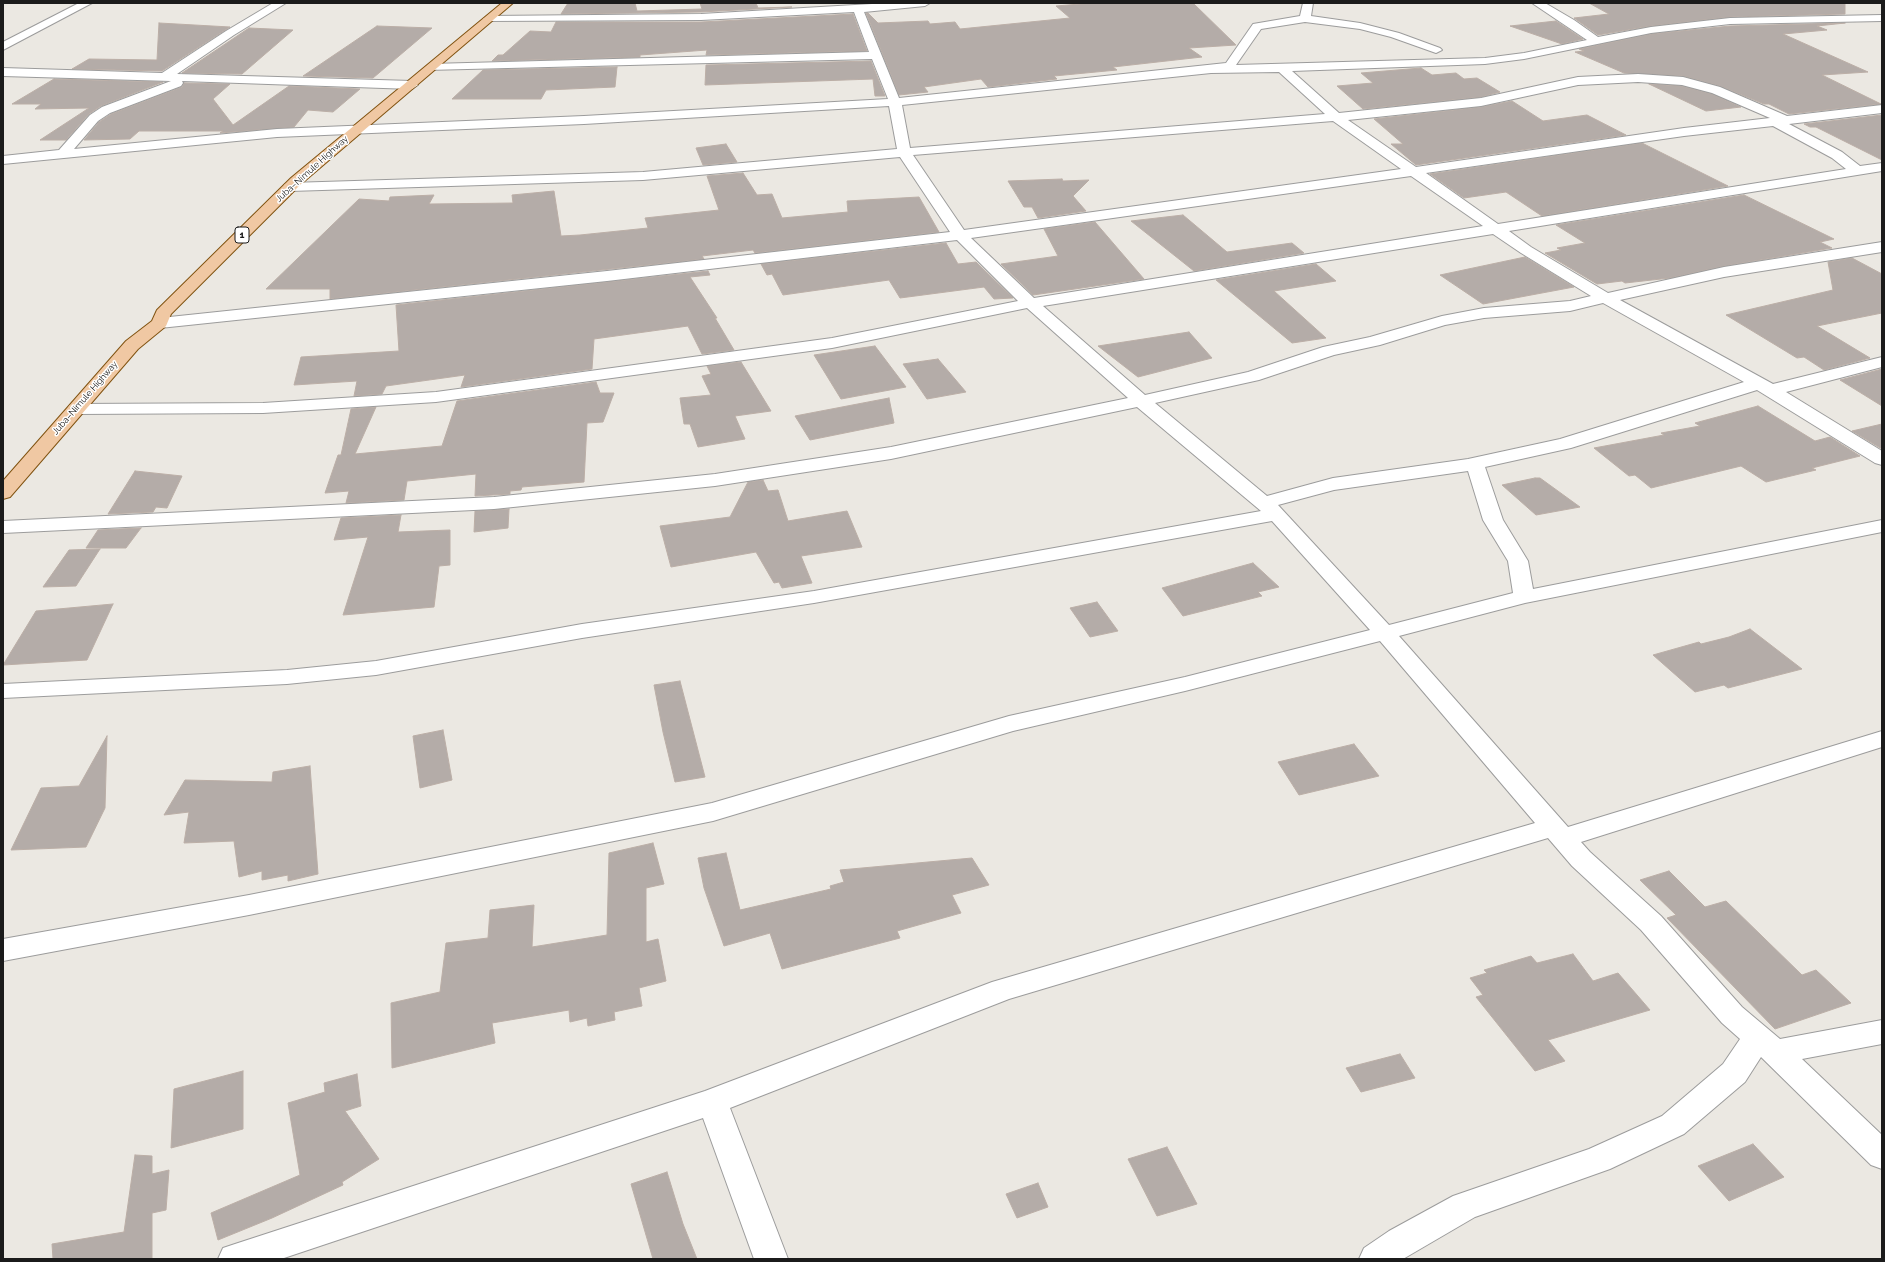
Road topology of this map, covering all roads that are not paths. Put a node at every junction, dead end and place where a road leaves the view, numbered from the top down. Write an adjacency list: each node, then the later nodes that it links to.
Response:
1 (87, 3): 12 (street)
2 (281, 3): 19 (street)
3 (508, 3): 9 (main road, Juba–Nimule Highway / 1)
4 (925, 3): 7 (street)
5 (1308, 3): 10 (street)
6 (1537, 3): 11 (street)
7 (858, 9): 9 (street); 14 (street)
8 (1882, 18): 11 (street)
9 (488, 19): 15 (main road, Juba–Nimule Highway / 1)
10 (1306, 19): 13 (street); 17 (street)
11 (1596, 41): 16 (street)
12 (3, 46)
13 (1436, 50)
14 (875, 55): 15 (street); 22 (street)
15 (431, 68): 21 (main road, Juba–Nimule Highway / 1)
16 (1282, 68): 17 (street); 24 (street)
17 (1211, 69): 22 (street)
18 (3, 72): 19 (street)
19 (163, 78): 20 (street)
20 (191, 79): 21 (street); 28 (street)
21 (412, 85): 26 (main road, Juba–Nimule Highway / 1)
22 (895, 102): 26 (street); 27 (street)
23 (1882, 109): 25 (street)
24 (1336, 117): 25 (street); 27 (street); 32 (street)
25 (1779, 120): 31 (street); 32 (street)
26 (356, 129): 28 (street); 33 (main road, Juba–Nimule Highway / 1)
27 (904, 152): 33 (street); 35 (street)
28 (63, 154): 29 (street)
29 (3, 160)
30 (1882, 167): 31 (street)
31 (1858, 170): 34 (street)
32 (1412, 171): 34 (street); 35 (street)
33 (290, 187): 39 (main road, Juba–Nimule Highway / 1)
34 (1496, 229): 37 (street); 38 (street)
35 (960, 235): 38 (street); 39 (street)
36 (1882, 247): 37 (street)
37 (1605, 298): 41 (street); 42 (street)
38 (1030, 303): 42 (street); 43 (street)
39 (160, 323): 43 (main road, Juba–Nimule Highway / 1)
40 (1882, 362): 41 (street)
41 (1766, 386): 44 (street); 45 (street)
42 (1141, 401): 47 (street); 49 (street)
43 (76, 409): 46 (main road, Juba–Nimule Highway / 1)
44 (1882, 459)
45 (1475, 464): 47 (street); 50 (street)
46 (3, 493)
47 (1271, 508): 51 (street); 52 (street)
48 (1882, 526): 50 (street)
49 (3, 527)
50 (1524, 597): 51 (street)
51 (1384, 632): 54 (street); 55 (street)
52 (3, 691)
53 (1882, 739): 54 (street)
54 (1558, 832): 57 (street); 58 (street)
55 (3, 950)
56 (1882, 1032): 57 (street)
57 (1766, 1045): 59 (street); 62 (street)
58 (712, 1102): 60 (street); 61 (street)
59 (1882, 1155)
60 (235, 1259)
61 (771, 1259)
62 (1376, 1259)

